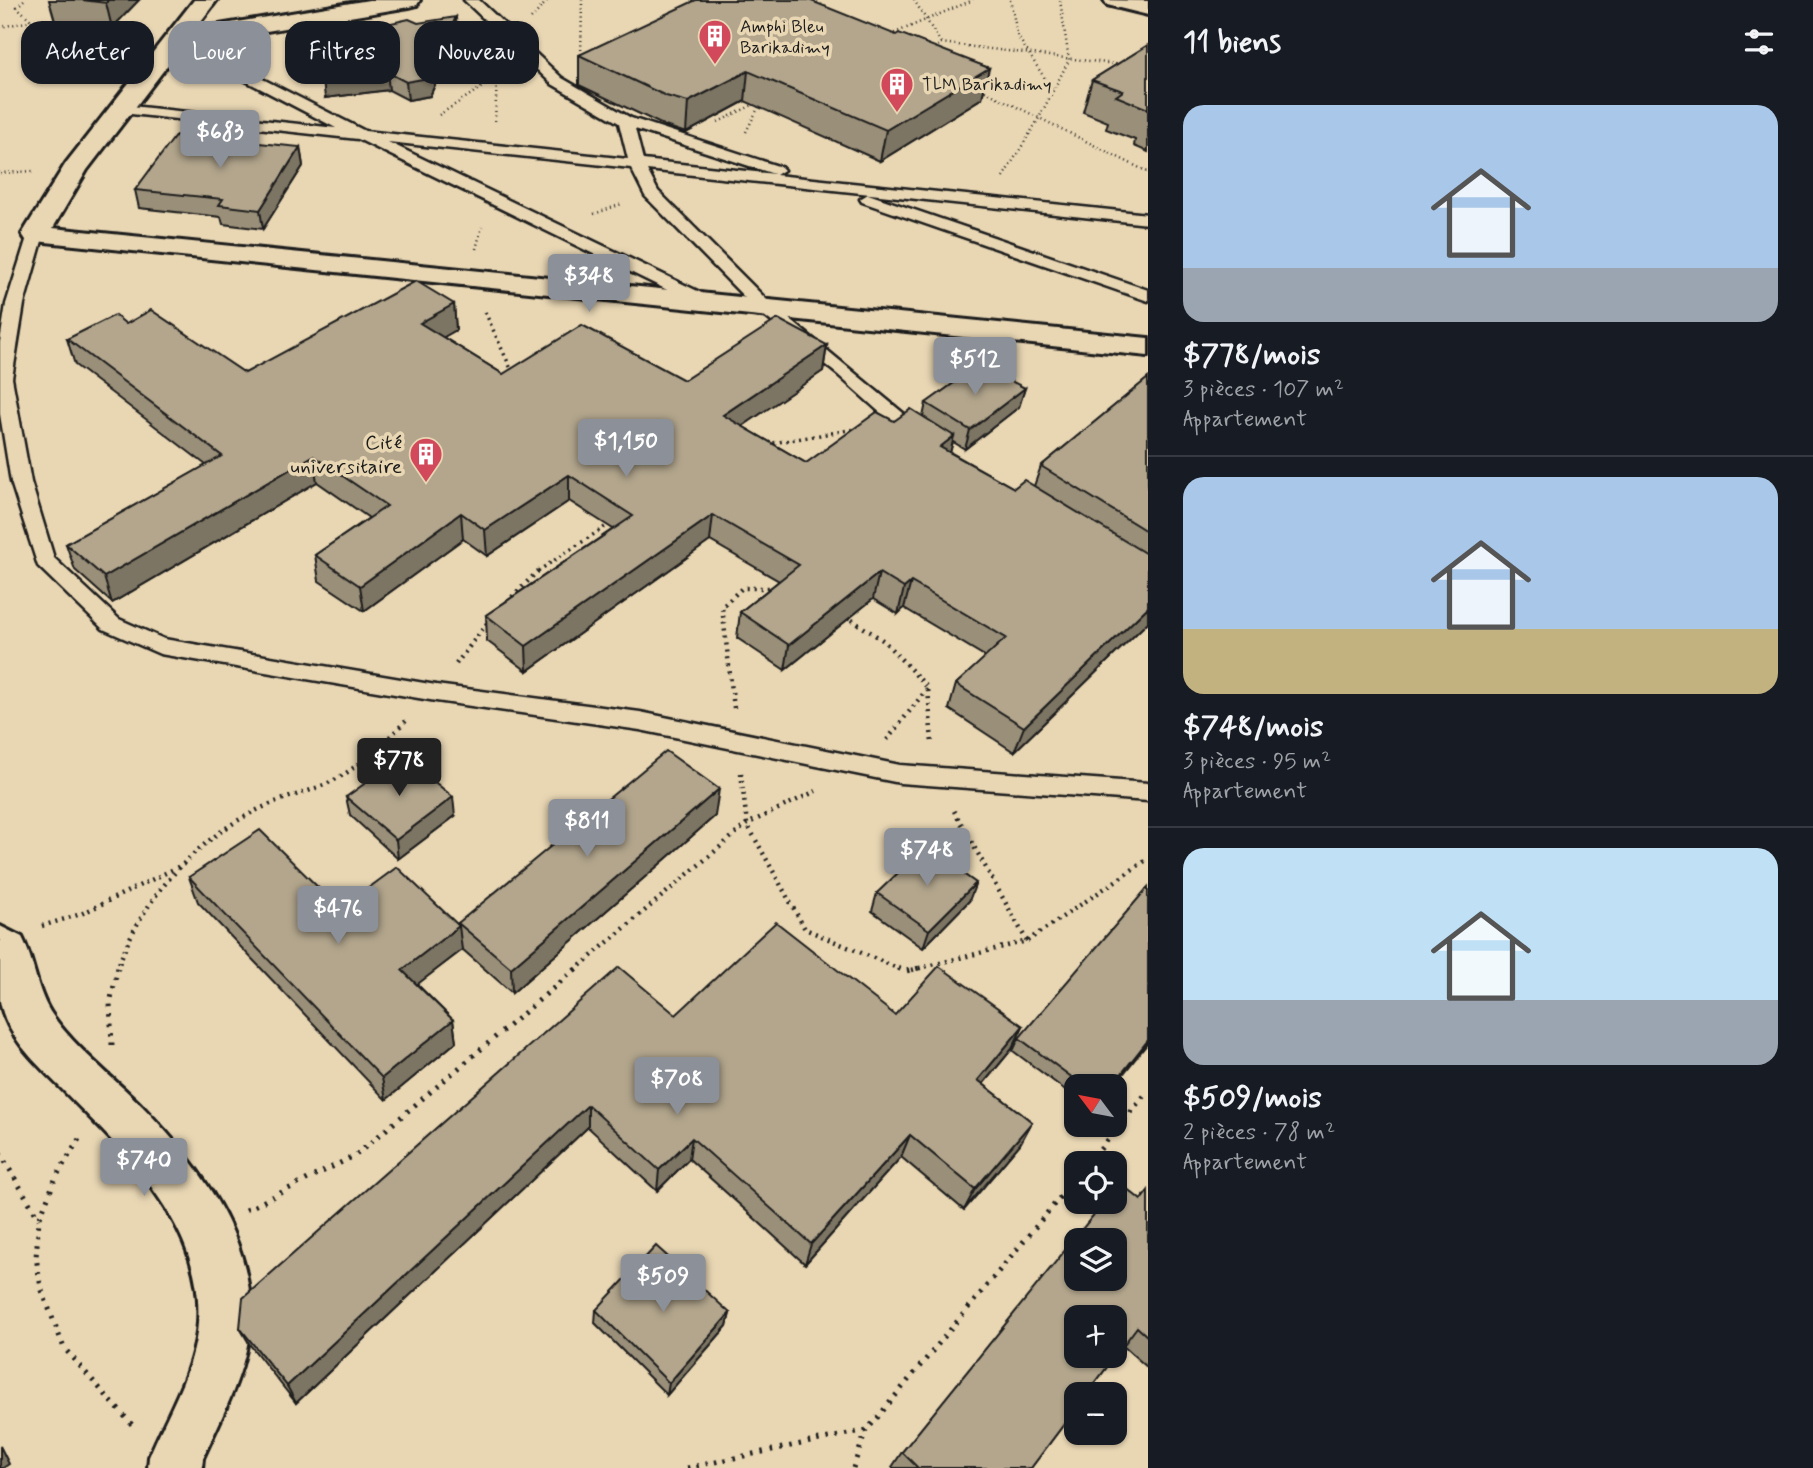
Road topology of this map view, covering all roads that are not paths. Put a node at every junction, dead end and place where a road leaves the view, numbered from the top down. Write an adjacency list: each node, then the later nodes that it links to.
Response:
1 (206, 0): 6 (street)
2 (409, 0): 7 (street)
3 (471, 0): 11 (lane)
4 (1115, 0): 5 (street)
5 (1148, 8)
6 (190, 21)
7 (271, 23)
8 (168, 50): 10 (street)
9 (264, 84): 12 (lane)
10 (122, 110): 12 (lane); 16 (street)
11 (626, 121): 13 (lane); 14 (lane)
12 (366, 137): 13 (lane); 18 (lane)
13 (637, 165): 14 (lane); 19 (lane)
14 (831, 186): 15 (lane); 17 (lane)
15 (1148, 219)
16 (36, 234): 18 (street); 22 (lane)
17 (1148, 296)
18 (704, 301): 19 (street)
19 (764, 307): 20 (street); 21 (lane)
20 (1148, 347)
21 (937, 444)
22 (1148, 792)
23 (18, 937): 24 (street)
24 (176, 1463)

